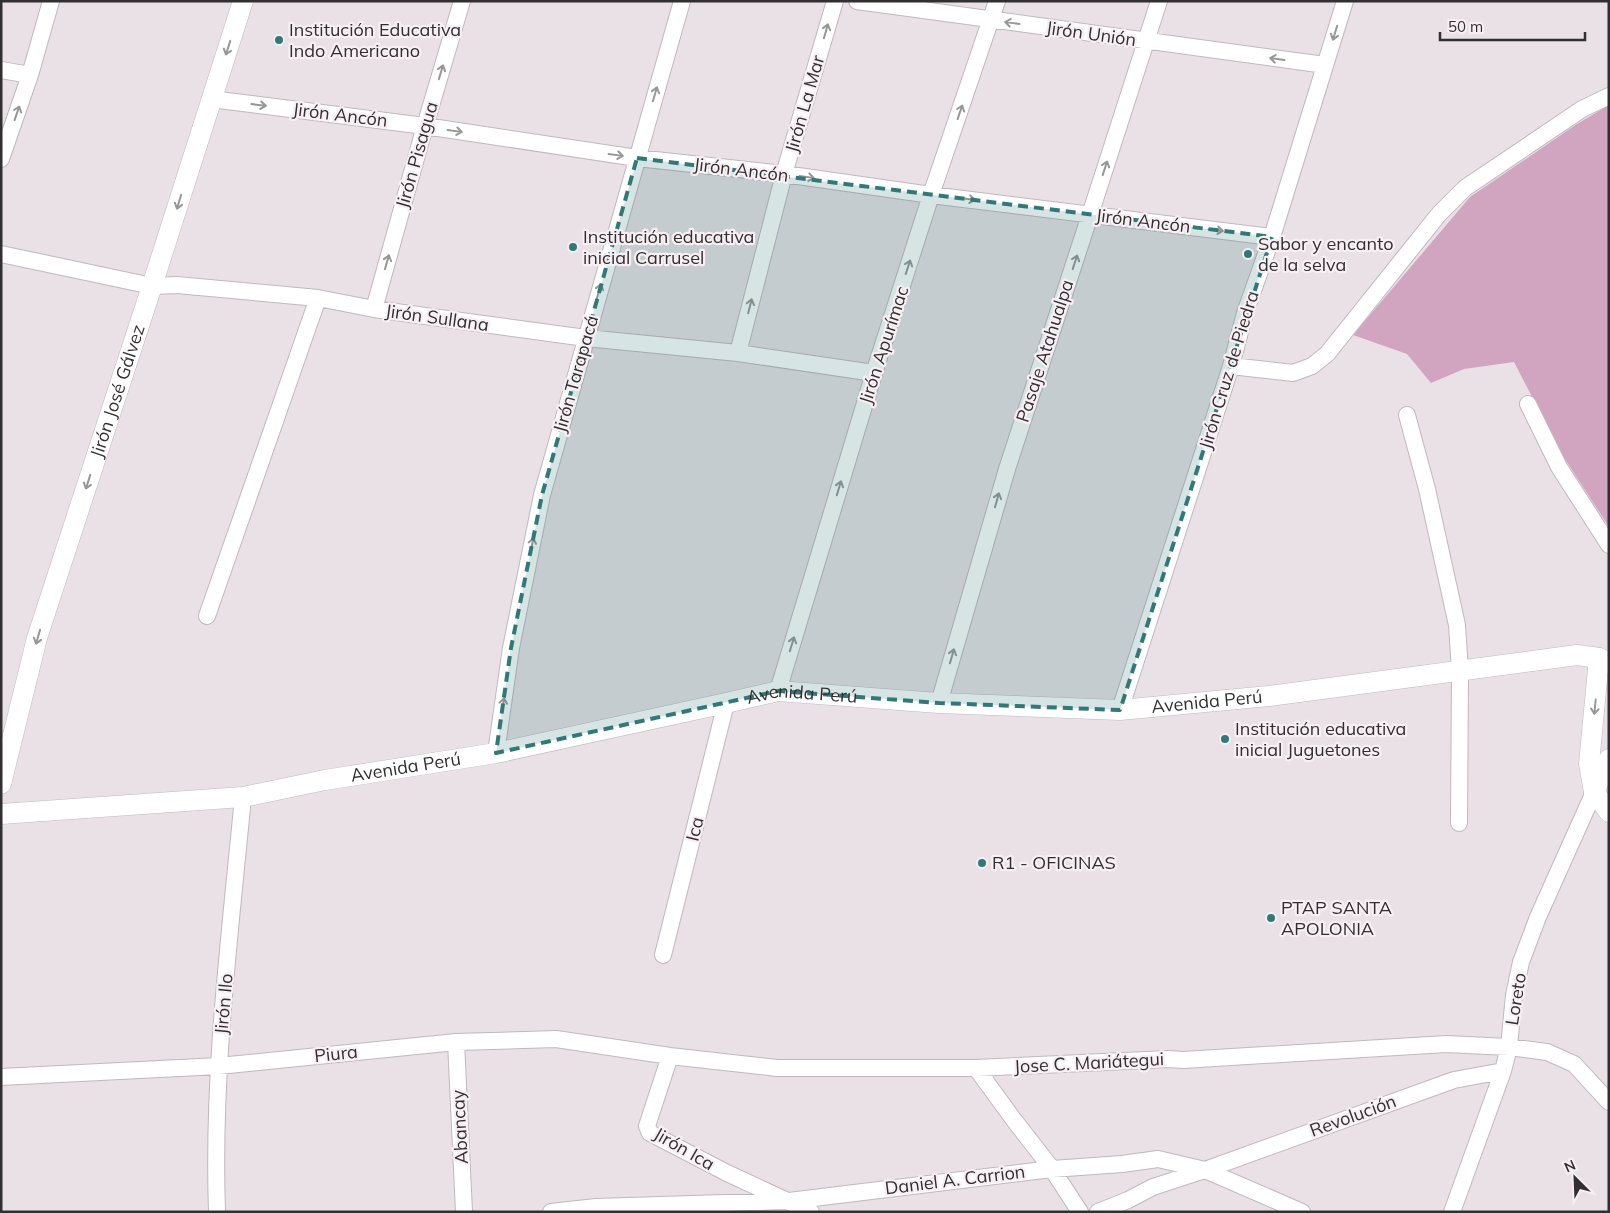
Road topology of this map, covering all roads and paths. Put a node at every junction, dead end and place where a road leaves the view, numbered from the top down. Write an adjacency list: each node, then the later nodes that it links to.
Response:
1 (51, 1): 14 (street)
2 (243, 1): 16 (street, Jirón José Gálvez, one-way to 16)
3 (462, 1): 17 (street, Jirón Pisagua, one-way to 3)
4 (682, 1): 18 (street, Jirón Tarapacá, one-way to 4)
5 (834, 1): 20 (street, Jirón La Mar, one-way to 5)
6 (857, 1): 10 (street, Jirón Unión)
7 (997, 1): 10 (street, Jirón Apurímac)
8 (1159, 1): 11 (street, Pasaje Atahualpa)
9 (1345, 1): 12 (street, Jirón Cruz de Piedra, one-way to 12)
10 (991, 20): 11 (street, Jirón Unión, one-way to 10); 21 (street, Jirón Apurímac, one-way to 10)
11 (1146, 41): 12 (street, Jirón Unión, one-way to 11); 22 (street, Pasaje Atahualpa, one-way to 11)
12 (1325, 65): 23 (street, Jirón Cruz de Piedra)
13 (1, 70): 14 (street)
14 (30, 75): 19 (street, one-way to 14)
15 (1609, 96): 30 (street)
16 (211, 99): 17 (street, Jirón Ancón, one-way to 17); 25 (street, Jirón José Gálvez, one-way to 25)
17 (424, 126): 18 (street, Jirón Ancón, one-way to 18); 27 (street, Jirón Pisagua, one-way to 17)
18 (637, 158): 20 (street, Jirón Ancón); 28 (street, Jirón Tarapacá, one-way to 18)
19 (1, 159)
20 (784, 174): 21 (street, Jirón Ancón, one-way to 21); 29 (street, Jirón La Mar, one-way to 20)
21 (932, 195): 22 (street, Jirón Ancón, one-way to 22); 31 (street, Jirón Apurímac, one-way to 21)
22 (1090, 215): 23 (street, Jirón Ancón, one-way to 23); 39 (street, Pasaje Atahualpa, one-way to 22)
23 (1272, 237): 30 (street, Jirón Cruz de Piedra)
24 (1, 254): 25 (street, Jirón Sullana)
25 (152, 286): 26 (street, Jirón Sullana); 44 (street, Jirón José Gálvez, one-way to 44)
26 (318, 298): 27 (street, Jirón Sullana); 35 (street)
27 (374, 309): 28 (street, Jirón Sullana)
28 (586, 338): 29 (street, Jirón Sullana); 42 (street, Jirón Tarapacá, one-way to 28)
29 (738, 353): 31 (street, Jirón Sullana)
30 (1231, 366): 41 (street, Jirón Cruz de Piedra)
31 (874, 373): 38 (street, Jirón Apurímac, one-way to 31)
32 (1528, 404): 34 (street)
33 (1407, 415): 37 (street)
34 (1609, 545)
35 (206, 616)
36 (1604, 660): 37 (street, Avenida Perú); 45 (street, one-way to 45)
37 (1460, 672): 41 (street, Avenida Perú); 49 (street)
38 (778, 691): 39 (street, Avenida Perú); 40 (street, Avenida Perú)
39 (939, 703): 41 (street, Avenida Perú)
40 (726, 704): 42 (street, Avenida Perú); 50 (street, Ica)
41 (1120, 710)
42 (496, 753): 46 (street, Avenida Perú)
43 (1609, 759): 45 (street)
44 (1, 784)
45 (1594, 792): 47 (street); 52 (street, Loreto)
46 (243, 797): 48 (street, Avenida Perú); 54 (street, Jirón Ilo)
47 (1609, 812)
48 (1, 814)
49 (1459, 822)
50 (664, 955)
51 (456, 1042): 53 (street, Piura); 54 (street, Piura); 63 (street, Abancay)
52 (1509, 1047): 55 (street, Jose C. Mariátegui); 56 (street, Loreto); 58 (street, Jose C. Mariátegui)
53 (670, 1056): 55 (street, Jose C. Mariátegui); 61 (street, Jirón Ica)
54 (219, 1066): 57 (street, Piura); 62 (street, Jirón Ilo)
55 (976, 1068): 59 (street)
56 (1503, 1070): 60 (street, Revolución); 69 (street, Loreto)
57 (1, 1077)
58 (1609, 1102)
59 (1052, 1169): 60 (street, Daniel A. Carrion); 61 (street, Daniel A. Carrion); 66 (street)
60 (1205, 1170): 67 (street, Revolución); 68 (street, Daniel A. Carrion)
61 (789, 1201): 64 (street); 65 (street, Jirón Ica)
62 (217, 1212)
63 (464, 1212)
64 (551, 1212)
65 (811, 1212)
66 (1080, 1212)
67 (1098, 1212)
68 (1302, 1212)
69 (1452, 1212)

